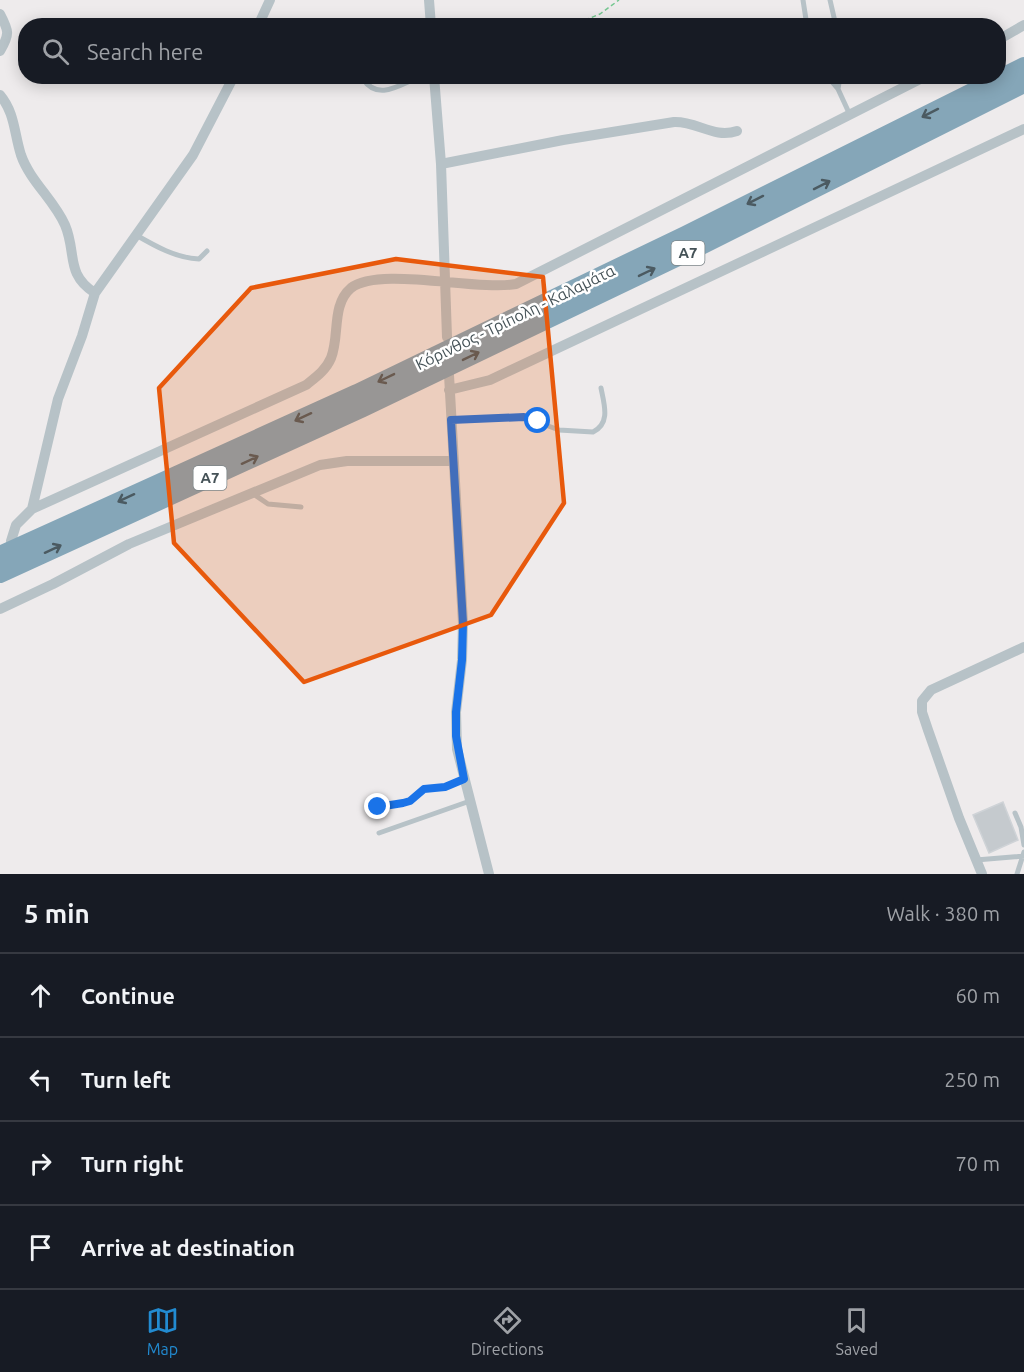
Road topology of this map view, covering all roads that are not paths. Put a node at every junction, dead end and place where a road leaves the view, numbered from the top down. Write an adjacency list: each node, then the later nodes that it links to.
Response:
1 (270, 0): 6 (street)
2 (429, 0): 7 (street)
3 (803, 0): 8 (lane)
4 (830, 0): 9 (lane)
5 (0, 14): 12 (street)
6 (262, 18)
7 (430, 18)
8 (806, 18)
9 (834, 18)
10 (1024, 25): 11 (street)
11 (1006, 36)
12 (0, 51)
13 (1024, 57): 15 (highway)
14 (1024, 66): 16 (highway, Κόρινθος - Τρίπολη - Καλαμάτα / Α7)
15 (1006, 69)
16 (1006, 73)
17 (230, 84): 34 (street)
18 (366, 84): 19 (lane)
19 (404, 84)
20 (435, 84): 33 (street)
21 (833, 84): 26 (lane)
22 (839, 84): 26 (lane)
23 (910, 84): 29 (street)
24 (982, 84): 47 (highway, Κόρινθος - Τρίπολη - Καλαμάτα / Α7, one-way to 47)
25 (1024, 84): 30 (highway, Κόρινθος - Τρίπολη - Καλαμάτα / Α7)
26 (838, 89): 29 (lane)
27 (1024, 93): 30 (highway)
28 (0, 95): 37 (street)
29 (850, 115): 36 (street)
30 (954, 119): 48 (highway, Κόρινθος - Τρίπολη - Καλαμάτα / Α7, one-way to 30)
31 (1024, 129): 41 (street)
32 (736, 131): 33 (street)
33 (441, 164): 36 (street)
34 (136, 235): 35 (lane); 37 (street)
35 (207, 251)
36 (446, 282): 38 (street); 46 (street)
37 (95, 293): 46 (street)
38 (447, 337)
39 (448, 375): 41 (street)
40 (601, 388): 42 (lane)
41 (449, 390): 42 (street)
42 (451, 420): 43 (street)
43 (453, 461): 44 (street); 51 (street)
44 (252, 493): 45 (lane); 49 (street)
45 (301, 507)
46 (32, 509): 47 (street)
47 (5, 548)
48 (0, 574)
49 (0, 609)
50 (1024, 647): 59 (street)
51 (464, 779): 52 (street); 53 (lane)
52 (470, 801): 55 (lane); 60 (street)
53 (378, 807)
54 (1015, 813): 56 (lane)
55 (379, 833)
56 (1024, 845)
57 (1024, 852): 58 (lane)
58 (1024, 856): 59 (lane); 62 (lane)
59 (976, 860): 61 (street)
60 (489, 874)
61 (982, 874)
62 (1017, 874)

